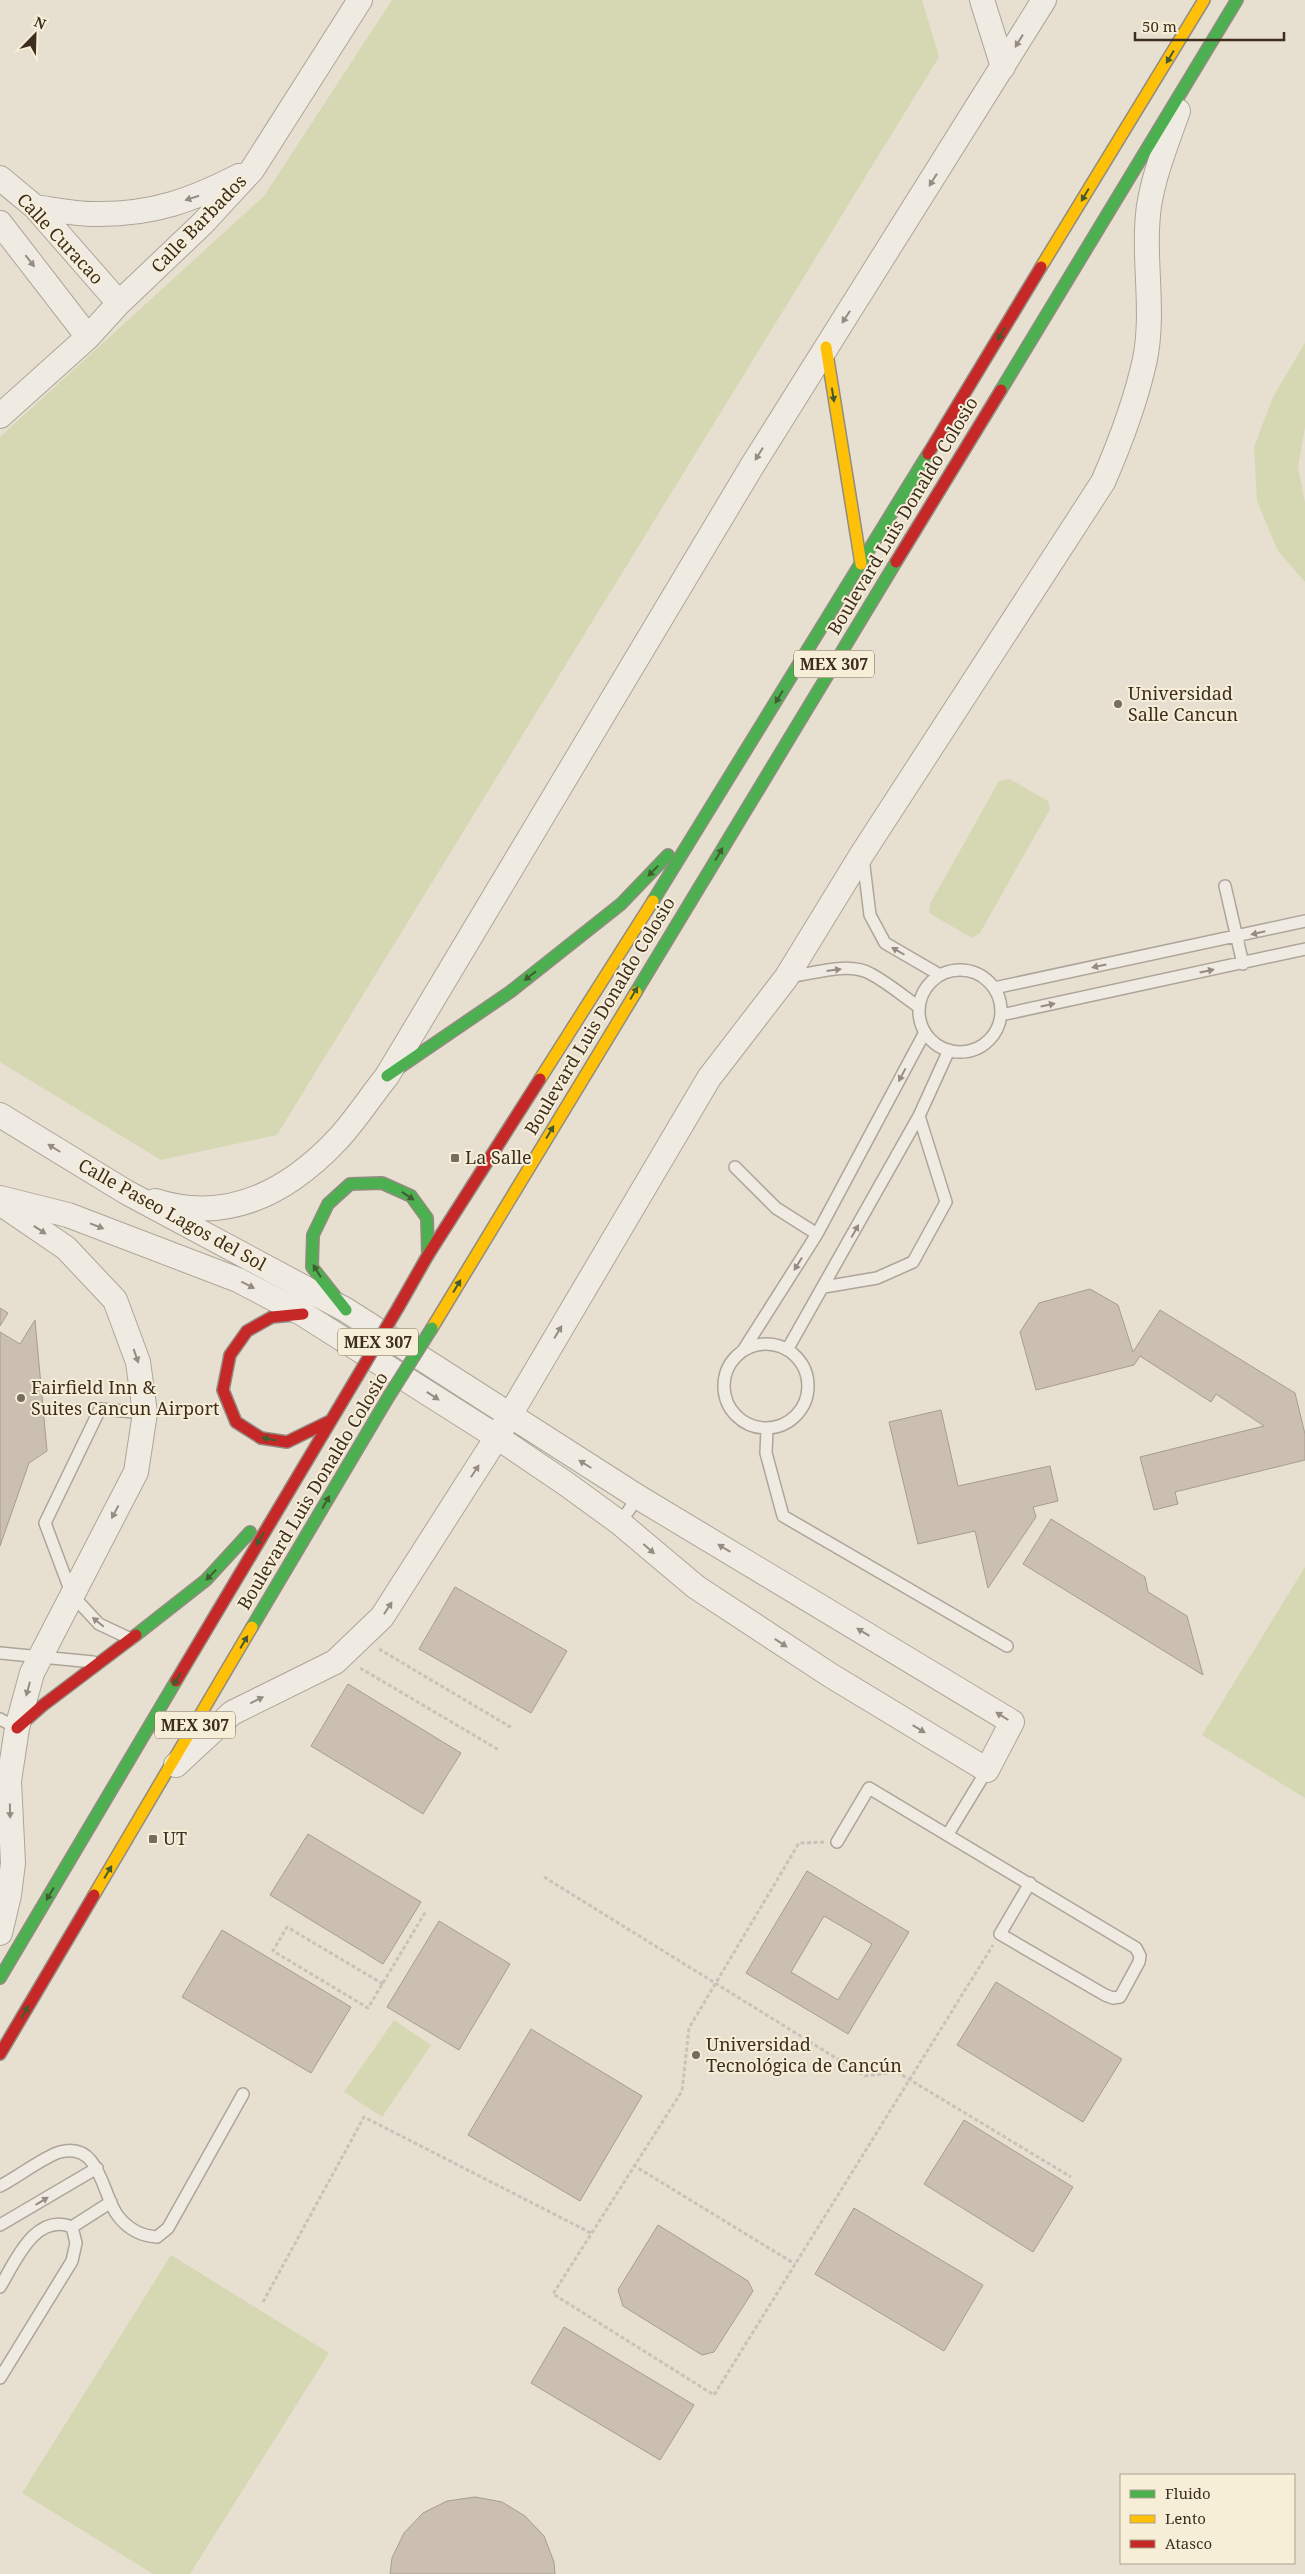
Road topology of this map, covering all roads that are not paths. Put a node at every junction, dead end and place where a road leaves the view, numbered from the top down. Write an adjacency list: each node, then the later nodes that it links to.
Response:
1 (360, 0): 8 (street, Calle Barbados)
2 (982, 0): 6 (street)
3 (1044, 0): 6 (street, one-way to 6)
4 (1204, 0): 16 (main road, Boulevard Luis Donaldo Colosio / MEX 307, one-way to 16)
5 (1237, 0): 7 (main road, Boulevard Luis Donaldo Colosio / MEX 307)
6 (1003, 67): 14 (street, one-way to 14)
7 (1189, 77): 18 (street); 62 (main road, Boulevard Luis Donaldo Colosio / MEX 307, one-way to 7, bridge)
8 (252, 170): 10 (street, one-way to 10); 12 (street, Calle Barbados)
9 (0, 178): 10 (street, Calle Curacao)
10 (35, 208): 12 (street, Calle Curacao)
11 (0, 222): 13 (street, Calle Curacao, one-way to 13)
12 (119, 303): 13 (street, Calle Barbados)
13 (88, 337): 15 (street, Calle Barbados)
14 (826, 347): 16 (main road, one-way to 16); 31 (street, one-way to 31)
15 (0, 416)
16 (860, 564): 17 (main road, Boulevard Luis Donaldo Colosio / MEX 307, one-way to 17)
17 (711, 810): 31 (main road, one-way to 31); 39 (main road, Boulevard Luis Donaldo Colosio / MEX 307)
18 (862, 854): 24 (lane, one-way to 18); 25 (street)
19 (1225, 886): 21 (lane)
20 (1305, 922): 21 (lane, one-way to 21)
21 (1237, 938): 23 (lane); 26 (lane, one-way to 26)
22 (1305, 949): 23 (lane)
23 (1243, 964): 28 (lane, one-way to 23)
24 (940, 975): 26 (lane); 27 (lane)
25 (786, 978): 27 (lane, one-way to 27); 46 (street, one-way to 25)
26 (994, 988): 28 (lane)
27 (919, 1007): 29 (lane)
28 (1001, 1015): 30 (lane)
29 (925, 1032): 30 (lane); 38 (lane, one-way to 38)
30 (949, 1050): 33 (lane)
31 (386, 1076): 35 (street)
32 (0, 1115): 35 (street, Calle Paseo Lagos del Sol, one-way to 32)
33 (919, 1116): 40 (lane, one-way to 33); 40 (lane)
34 (735, 1167): 38 (lane)
35 (126, 1192): 41 (street, Calle Paseo Lagos del Sol)
36 (0, 1198): 42 (street, Calle Paseo Lagos del Sol, one-way to 42)
37 (0, 1203): 45 (street, one-way to 45)
38 (817, 1234): 43 (lane, one-way to 43)
39 (428, 1255): 41 (main road, one-way to 39); 47 (main road, Boulevard Luis Donaldo Colosio / MEX 307, bridge)
40 (824, 1287): 44 (lane)
41 (346, 1310): 46 (street, Calle Paseo Lagos del Sol)
42 (303, 1314): 47 (main road, one-way to 42); 49 (street, Calle Paseo Lagos del Sol, one-way to 49)
43 (744, 1349): 44 (lane); 48 (lane)
44 (787, 1350): 48 (lane)
45 (145, 1413): 53 (street, one-way to 53); 53 (lane)
46 (508, 1416): 49 (street); 51 (street, Calle Paseo Lagos del Sol, one-way to 46)
47 (330, 1421): 50 (main road, Boulevard Luis Donaldo Colosio / MEX 307)
48 (767, 1429): 55 (lane)
49 (497, 1437): 52 (street, Calle Paseo Lagos del Sol); 62 (street, one-way to 49)
50 (291, 1487): 54 (main road, one-way to 54); 68 (main road, Boulevard Luis Donaldo Colosio / MEX 307, one-way to 68)
51 (638, 1497): 52 (lane); 60 (street, Calle Paseo Lagos del Sol, one-way to 51)
52 (620, 1523): 60 (street, Calle Paseo Lagos del Sol, one-way to 60)
53 (72, 1595): 54 (lane, one-way to 53); 57 (street)
54 (131, 1639): 58 (main road)
55 (1006, 1646)
56 (0, 1653): 57 (lane)
57 (40, 1657): 58 (lane); 59 (street, one-way to 59)
58 (100, 1662): 59 (main road)
59 (9, 1723): 61 (street)
60 (986, 1770): 63 (lane)
61 (5, 1775): 65 (street, one-way to 65)
62 (166, 1775): 69 (main road, Boulevard Luis Donaldo Colosio / MEX 307, one-way to 62)
63 (948, 1834): 64 (lane); 66 (lane)
64 (837, 1842)
65 (6, 1865): 67 (street)
66 (1030, 1883): 66 (lane)
67 (0, 1933)
68 (0, 1978)
69 (0, 2054)
70 (243, 2094): 73 (lane)
71 (97, 2168): 72 (lane); 73 (lane); 74 (lane, one-way to 71)
72 (0, 2186)
73 (111, 2202): 75 (lane)
74 (0, 2225)
75 (72, 2227): 76 (lane); 77 (lane)
76 (0, 2287)
77 (0, 2378)

